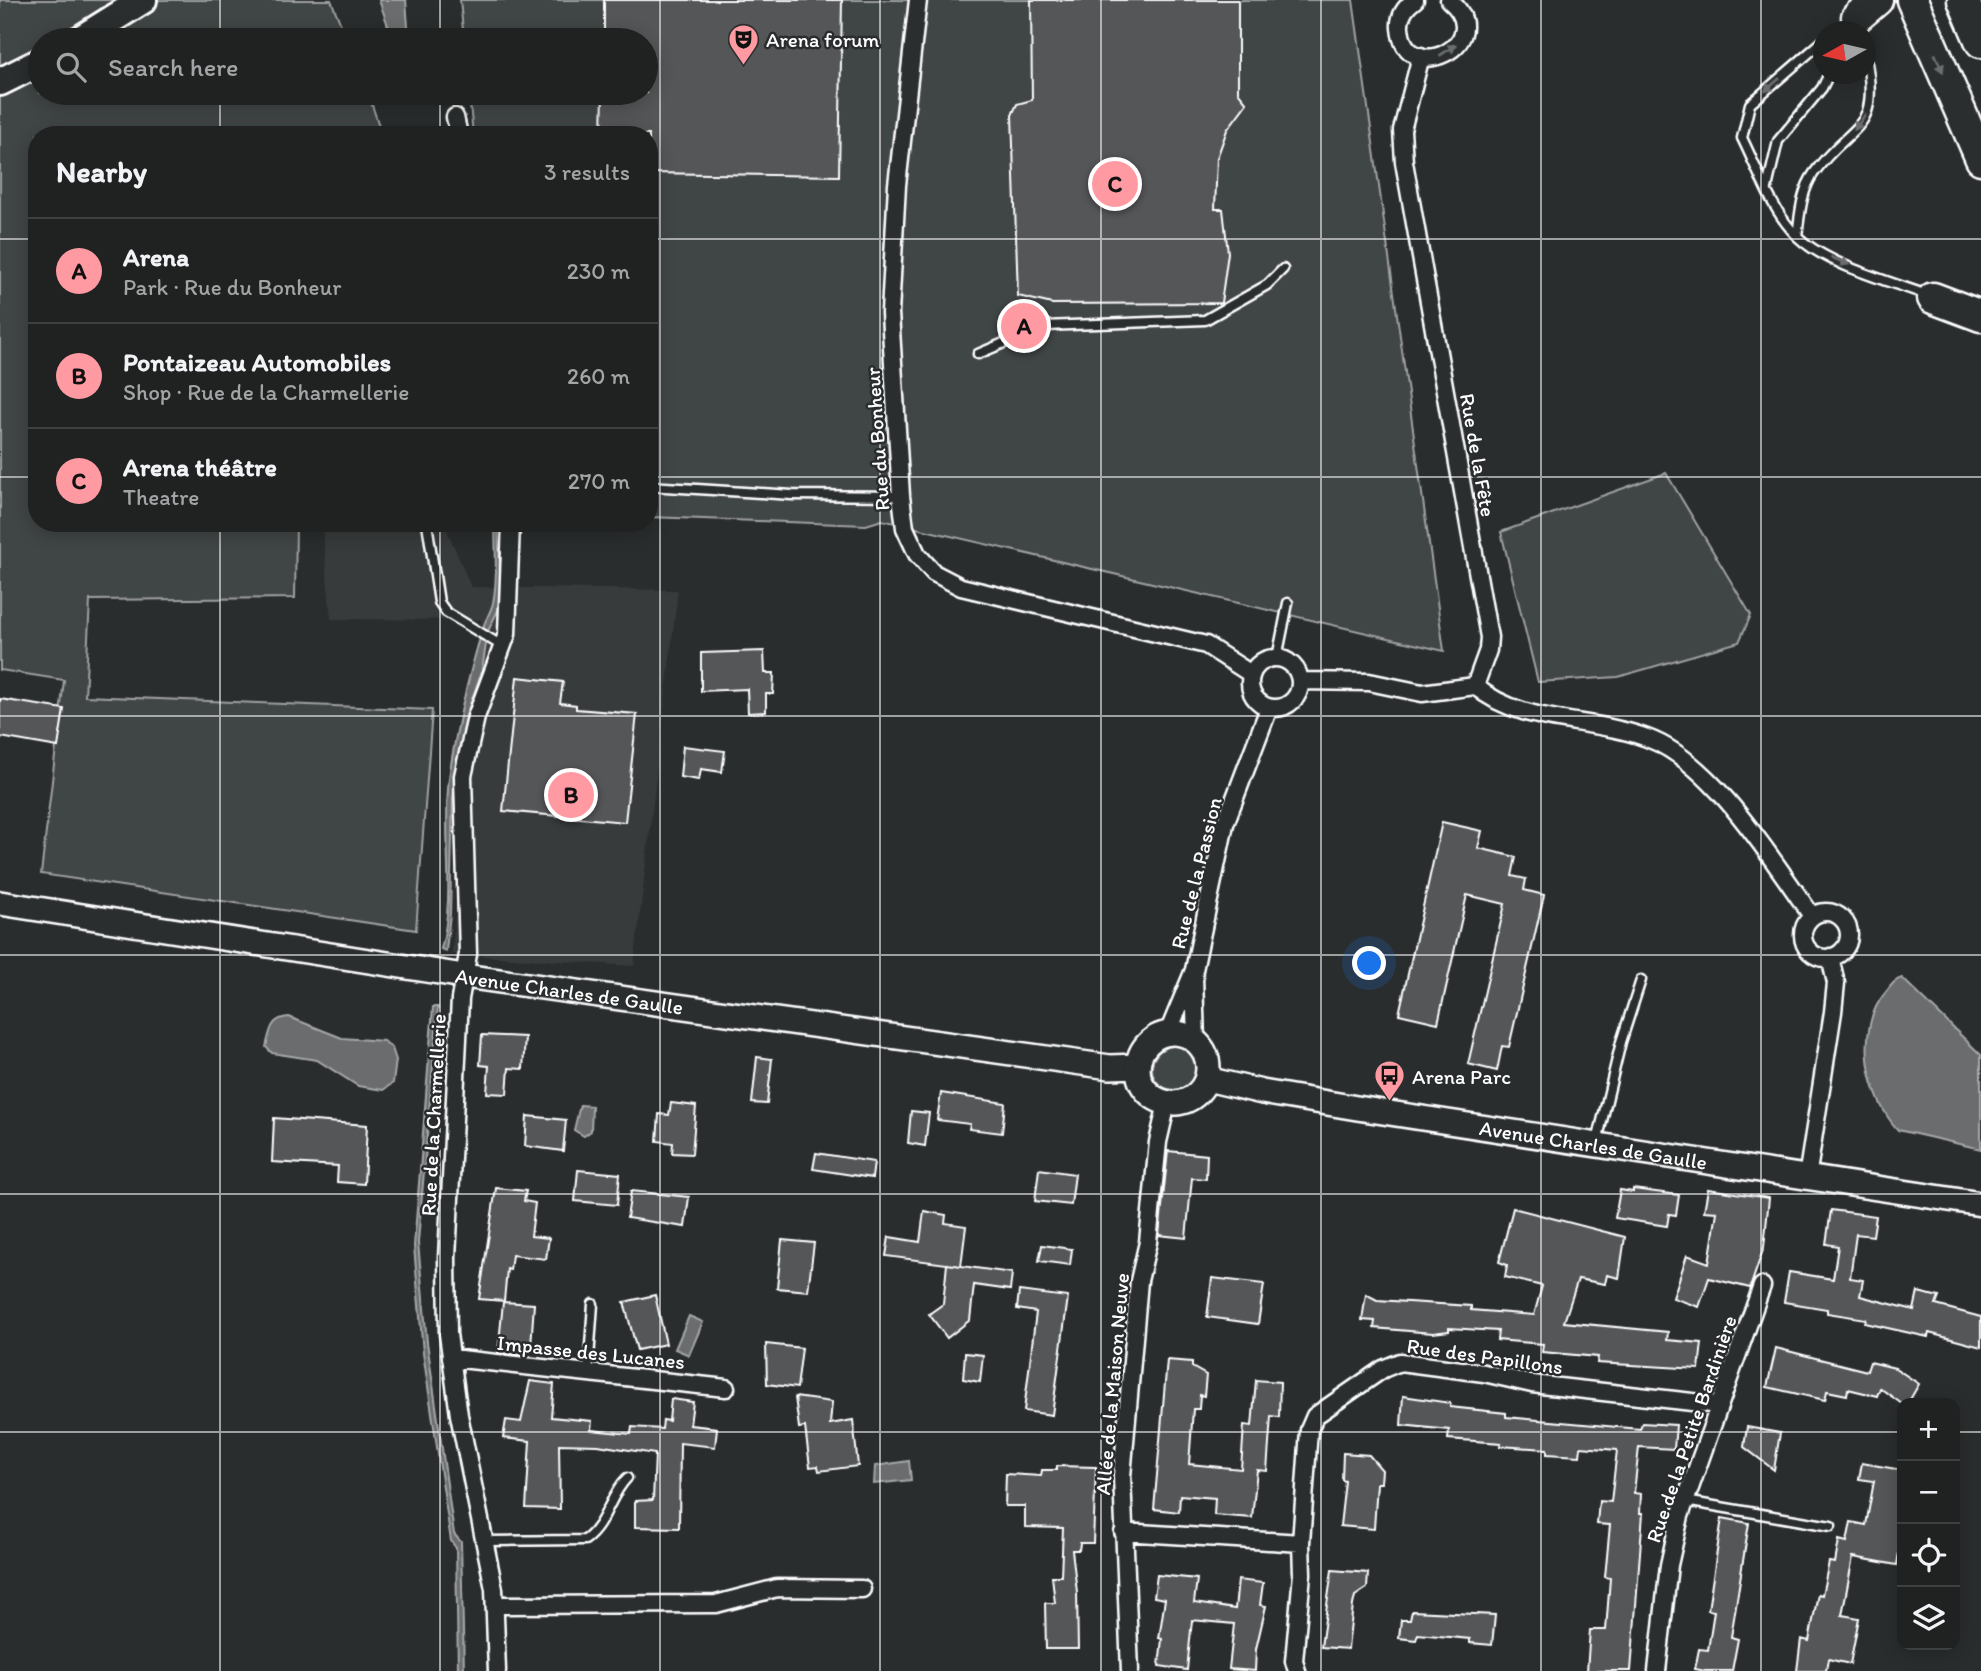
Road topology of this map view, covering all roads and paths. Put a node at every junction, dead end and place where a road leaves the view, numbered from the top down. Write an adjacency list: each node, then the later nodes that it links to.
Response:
1 (144, 0): 7 (main road)
2 (918, 0): 25 (street, Rue du Bonheur)
3 (1415, 0): 10 (street)
4 (1449, 0): 10 (street, one-way to 4)
5 (1912, 0): 17 (highway, one-way to 17)
6 (1963, 0): 8 (highway)
7 (98, 28)
8 (1981, 42)
9 (1813, 50): 18 (lane, one-way to 18)
10 (1421, 56): 33 (street, Rue de la Fête)
11 (28, 68): 12 (main road)
12 (0, 82)
13 (1824, 84): 18 (lane)
14 (1869, 84): 19 (lane, one-way to 19)
15 (456, 117): 16 (street)
16 (458, 126)
17 (1981, 159)
18 (1767, 188): 19 (lane)
19 (1797, 236): 21 (lane, one-way to 21)
20 (1283, 269): 23 (lane)
21 (1933, 298): 22 (highway)
22 (1981, 316)
23 (978, 354)
24 (658, 487): 25 (lane)
25 (901, 496): 31 (street, Rue du Bonheur)
26 (428, 532): 29 (lane)
27 (511, 532): 29 (street, Rue de la Charmellerie)
28 (1288, 603): 30 (lane)
29 (498, 644): 39 (street, Rue de la Charmellerie)
30 (1277, 658): 31 (street); 32 (street)
31 (1251, 674): 34 (street)
32 (1300, 681): 33 (street); 34 (street)
33 (1475, 686): 36 (street)
34 (1269, 708): 38 (street, Rue de la Passion)
35 (0, 903): 39 (main road, Avenue Charles de Gaulle)
36 (1812, 916): 37 (street); 37 (street)
37 (1830, 957): 47 (street)
38 (1194, 970): 41 (street); 42 (street)
39 (464, 976): 43 (main road, Avenue Charles de Gaulle); 51 (street, Rue de la Charmellerie)
40 (1642, 980): 46 (lane)
41 (1168, 1033): 42 (main road); 43 (main road)
42 (1196, 1042): 44 (main road)
43 (1138, 1066): 45 (main road)
44 (1207, 1079): 45 (main road); 46 (main road, Avenue Charles de Gaulle)
45 (1167, 1103): 58 (street, Allée de la Maison Neuve)
46 (1597, 1145): 47 (main road, Avenue Charles de Gaulle)
47 (1807, 1178): 48 (main road, Avenue Charles de Gaulle)
48 (1981, 1204)
49 (1762, 1286): 54 (street, Rue de la Petite Bardinière)
50 (593, 1304): 52 (lane)
51 (451, 1358): 52 (street, Impasse des Lucanes); 59 (street, Rue de la Charmellerie)
52 (588, 1373): 53 (street, Impasse des Lucanes)
53 (726, 1388)
54 (1719, 1405): 56 (street, Rue de la Petite Bardinière); 60 (street, Rue des Papillons)
55 (627, 1478): 59 (lane)
56 (1685, 1501): 57 (lane); 66 (street, Rue de la Petite Bardinière)
57 (1831, 1525)
58 (1122, 1532): 60 (street); 64 (street, Allée de la Maison Neuve)
59 (484, 1541): 62 (street, Rue de la Charmellerie)
60 (1301, 1543): 65 (street)
61 (862, 1589): 62 (street)
62 (495, 1605): 63 (street, Rue de la Charmellerie)
63 (497, 1671)
64 (1130, 1671)
65 (1297, 1671)
66 (1657, 1671)

